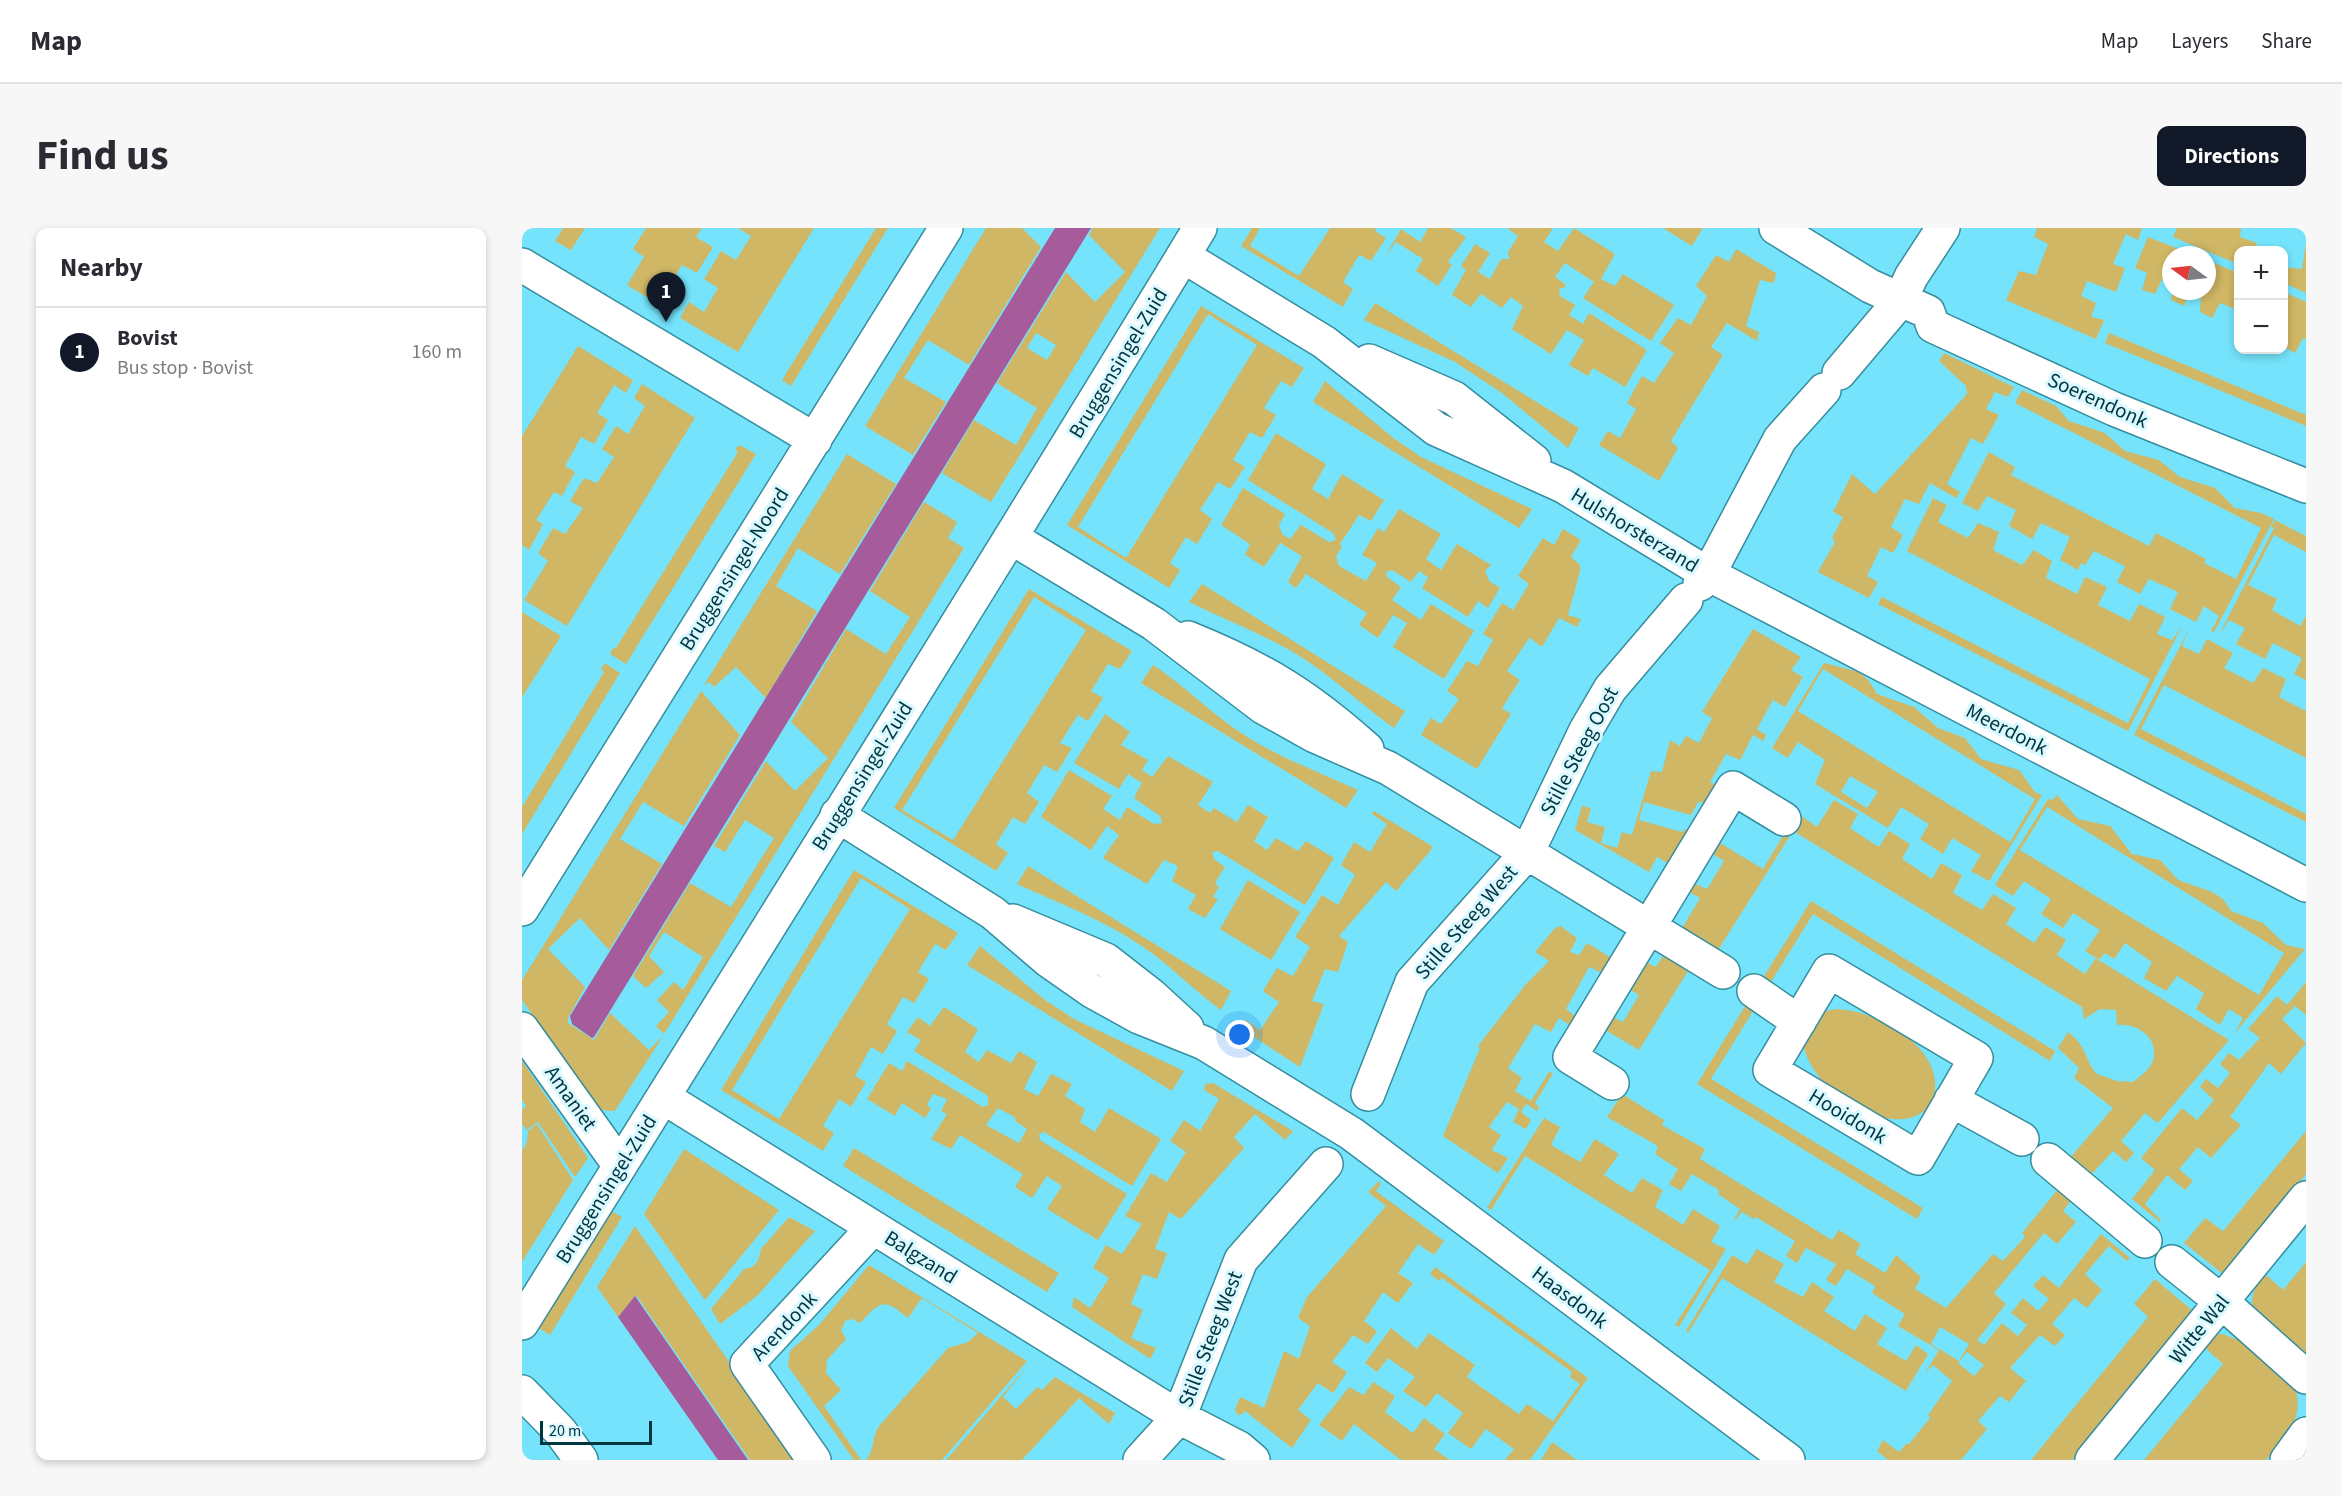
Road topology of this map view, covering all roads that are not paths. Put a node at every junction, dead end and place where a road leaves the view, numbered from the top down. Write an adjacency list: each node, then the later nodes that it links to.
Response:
1 (946, 228): 8 (street, Bruggensingel-Noord)
2 (1200, 228): 5 (street, Bruggensingel-Zuid)
3 (1776, 228): 7 (street, Soerendonk)
4 (1943, 228): 7 (street, Stille Steeg Oost)
5 (1183, 256): 10 (street, Bruggensingel-Zuid); 11 (street, Hulshorsterzand)
6 (522, 265): 8 (street)
7 (1900, 301): 9 (street, Soerendonk); 11 (street, Stille Steeg Oost)
8 (815, 440): 16 (street, Bruggensingel-Noord)
9 (2306, 486)
10 (1012, 538): 12 (street, Bruggensingel-Zuid); 14 (street)
11 (1698, 586): 14 (street, Stille Steeg Oost); 15 (street, Meerdonk)
12 (837, 815): 24 (street, Bruggensingel-Zuid); 44 (street, Haasdonk)
13 (1784, 819): 17 (street)
14 (1527, 853): 17 (street); 23 (street, Stille Steeg West)
15 (2306, 885)
16 (522, 909)
17 (1648, 927): 18 (street); 22 (street)
18 (1723, 972)
19 (1754, 991): 20 (street)
20 (1799, 1022): 25 (street, Hooidonk); 25 (street, Hooidonk)
21 (522, 1029): 29 (street, Amaniet)
22 (1612, 1083)
23 (1368, 1094)
24 (663, 1097): 29 (street, Bruggensingel-Zuid); 31 (street, Balgzand)
25 (1951, 1101): 26 (street)
26 (2022, 1138)
27 (2048, 1160): 32 (street)
28 (1326, 1164): 38 (street, Stille Steeg West)
29 (620, 1166): 35 (street, Bruggensingel-Zuid)
30 (2306, 1198): 34 (street, Witte Wal)
31 (873, 1227): 38 (street, Balgzand); 41 (street, Arendonk)
32 (2145, 1241)
33 (2172, 1262): 34 (street)
34 (2221, 1301): 36 (street); 45 (street, Witte Wal)
35 (522, 1323)
36 (2306, 1377)
37 (522, 1392): 40 (street)
38 (1179, 1417): 42 (street, Stille Steeg West); 43 (street, Balgzand)
39 (2306, 1434): 46 (street)
40 (580, 1460)
41 (814, 1460)
42 (1140, 1460)
43 (1253, 1460)
44 (1788, 1460)
45 (2092, 1460)
46 (2287, 1460)

